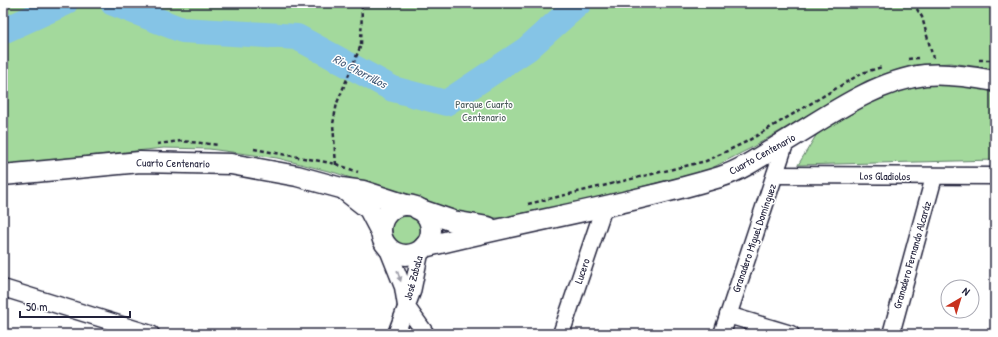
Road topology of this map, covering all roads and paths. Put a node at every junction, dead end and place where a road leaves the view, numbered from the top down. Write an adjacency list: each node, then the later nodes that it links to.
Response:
1 (362, 3): 16 (path)
2 (913, 3): 5 (path)
3 (921, 58): 7 (path)
4 (927, 58): 5 (path)
5 (933, 58): 6 (path)
6 (940, 58)
7 (907, 60)
8 (978, 60): 9 (path)
9 (995, 60)
10 (885, 66): 23 (path)
11 (995, 81): 12 (main road, Cuarto Centenario)
12 (786, 141): 19 (street, Granadero Miguel Domínguez); 25 (main road, Cuarto Centenario)
13 (152, 144): 14 (path)
14 (225, 146)
15 (248, 148): 16 (path)
16 (336, 164): 17 (path); 22 (path)
17 (365, 174)
18 (3, 175): 22 (main road, Cuarto Centenario)
19 (775, 175): 21 (street, Los Gladiolos); 31 (street, Granadero Miguel Domínguez)
20 (995, 176): 21 (street, Los Gladiolos)
21 (934, 177): 38 (street, Granadero Fernando Alcaráz)
22 (336, 186): 24 (main road, Cuarto Centenario); 27 (main road, Cuarto Centenario)
23 (527, 204)
24 (412, 207): 26 (main road, Cuarto Centenario); 27 (main road); 28 (main road)
25 (604, 207): 26 (main road, Cuarto Centenario); 35 (street, Lucero)
26 (498, 228): 28 (main road, Cuarto Centenario)
27 (384, 239): 28 (main road, Cuarto Centenario); 30 (street, José Zabala, one-way to 30)
28 (423, 248): 30 (street, José Zabala)
29 (3, 288): 32 (street)
30 (406, 306): 33 (street, José Zabala); 34 (street)
31 (728, 315): 36 (street, Granadero Miguel Domínguez); 37 (street)
32 (151, 334)
33 (396, 334)
34 (426, 334)
35 (561, 334)
36 (722, 334)
37 (791, 334)
38 (891, 334)

